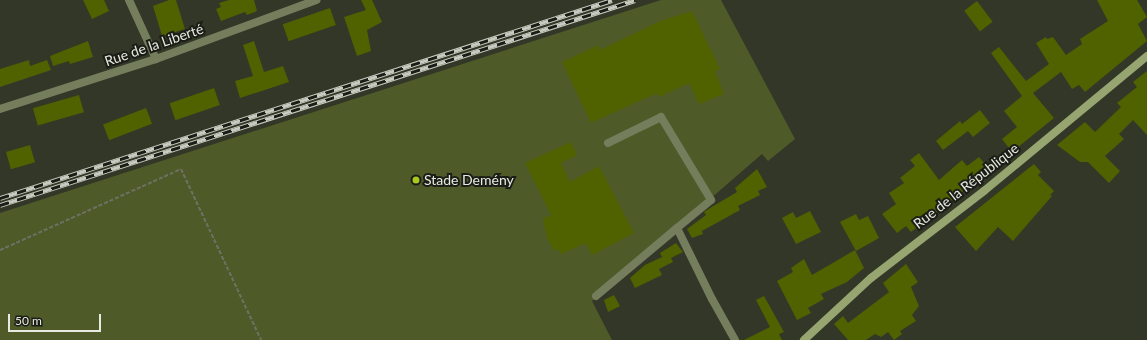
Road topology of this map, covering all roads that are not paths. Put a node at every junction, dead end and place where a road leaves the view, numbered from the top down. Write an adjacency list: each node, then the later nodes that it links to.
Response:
1 (129, 0): 4 (street)
2 (316, 0): 4 (street, Rue de la Liberté)
3 (1147, 56): 10 (main road, Rue de la République)
4 (156, 59): 5 (street, Rue de la Liberté)
5 (0, 109)
6 (608, 142): 7 (street)
7 (677, 228): 8 (street); 9 (street)
8 (596, 296)
9 (735, 340)
10 (804, 340)

